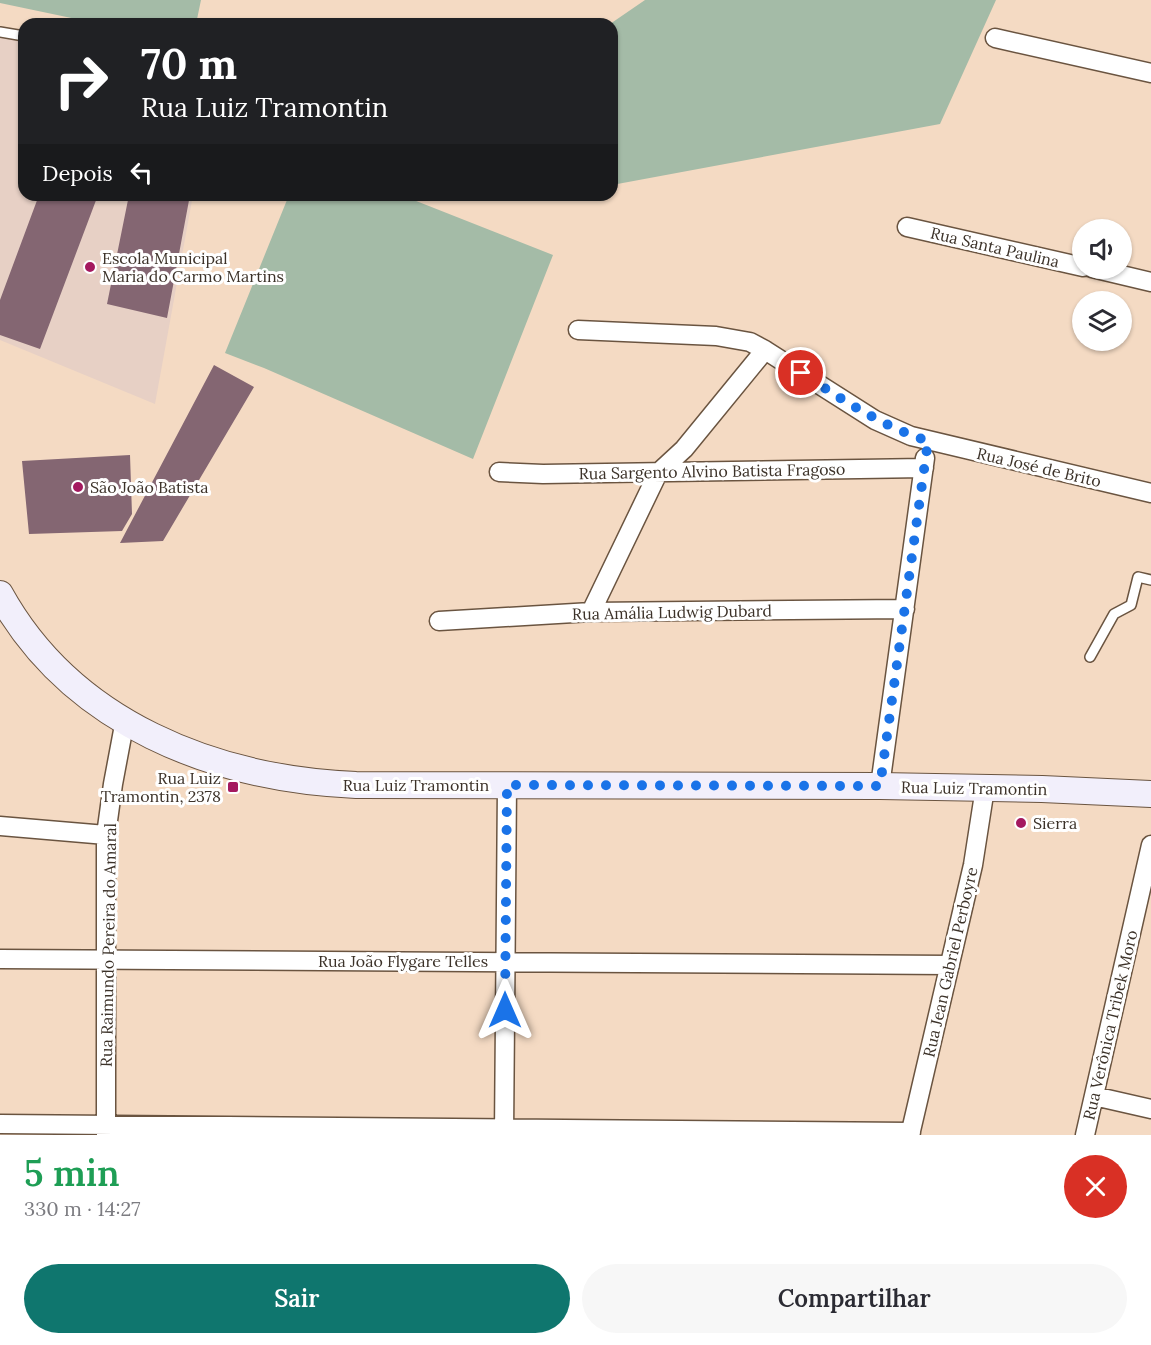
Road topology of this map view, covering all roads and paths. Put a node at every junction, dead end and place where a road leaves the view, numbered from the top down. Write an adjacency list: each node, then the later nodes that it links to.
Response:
1 (0, 32): 2 (lane)
2 (18, 35)
3 (995, 38): 4 (street)
4 (1151, 73)
5 (907, 227): 6 (street, Rua Santa Paulina)
6 (1072, 264)
7 (1132, 277): 8 (street)
8 (1151, 282)
9 (578, 330): 10 (street, Rua José de Brito)
10 (765, 350): 11 (street, Rua José de Brito); 14 (street)
11 (928, 441): 12 (street); 15 (street, Rua José de Brito)
12 (924, 468): 14 (street, Rua Sargento Alvino Batista Fragoso); 18 (street)
13 (499, 472): 14 (street, Rua Sargento Alvino Batista Fragoso)
14 (658, 473): 19 (street)
15 (1151, 493)
16 (1151, 580): 21 (lane)
17 (0, 594): 22 (main road, Rua Luiz Tramontin)
18 (904, 609): 19 (street, Rua Amália Ludwig Dubard); 24 (street)
19 (591, 612): 20 (street, Rua Amália Ludwig Dubard)
20 (439, 621)
21 (1090, 657)
22 (125, 720): 23 (main road, Rua Luiz Tramontin); 28 (street, Rua Raimundo Pereira do Amaral)
23 (507, 785): 24 (main road, Rua Luiz Tramontin); 32 (street)
24 (880, 786): 25 (main road, Rua Luiz Tramontin)
25 (985, 788): 26 (main road, Rua Luiz Tramontin); 33 (street, Rua Jean Gabriel Perboyre)
26 (1151, 794)
27 (0, 826): 28 (street)
28 (106, 835): 31 (street, Rua Raimundo Pereira do Amaral)
29 (1151, 845): 34 (street, Rua Verônica Tribek Moro)
30 (0, 959): 31 (street, Rua João Flygare Telles)
31 (106, 960): 32 (street, Rua João Flygare Telles); 37 (street, Rua Raimundo Pereira do Amaral)
32 (506, 962): 33 (street, Rua João Flygare Telles); 38 (street)
33 (950, 965): 39 (street, Rua Jean Gabriel Perboyre)
34 (1094, 1096): 35 (street); 40 (street, Rua Verônica Tribek Moro)
35 (1151, 1108)
36 (0, 1124): 37 (street)
37 (106, 1130): 38 (street)
38 (504, 1132): 39 (street)
39 (910, 1133)
40 (1085, 1135)

